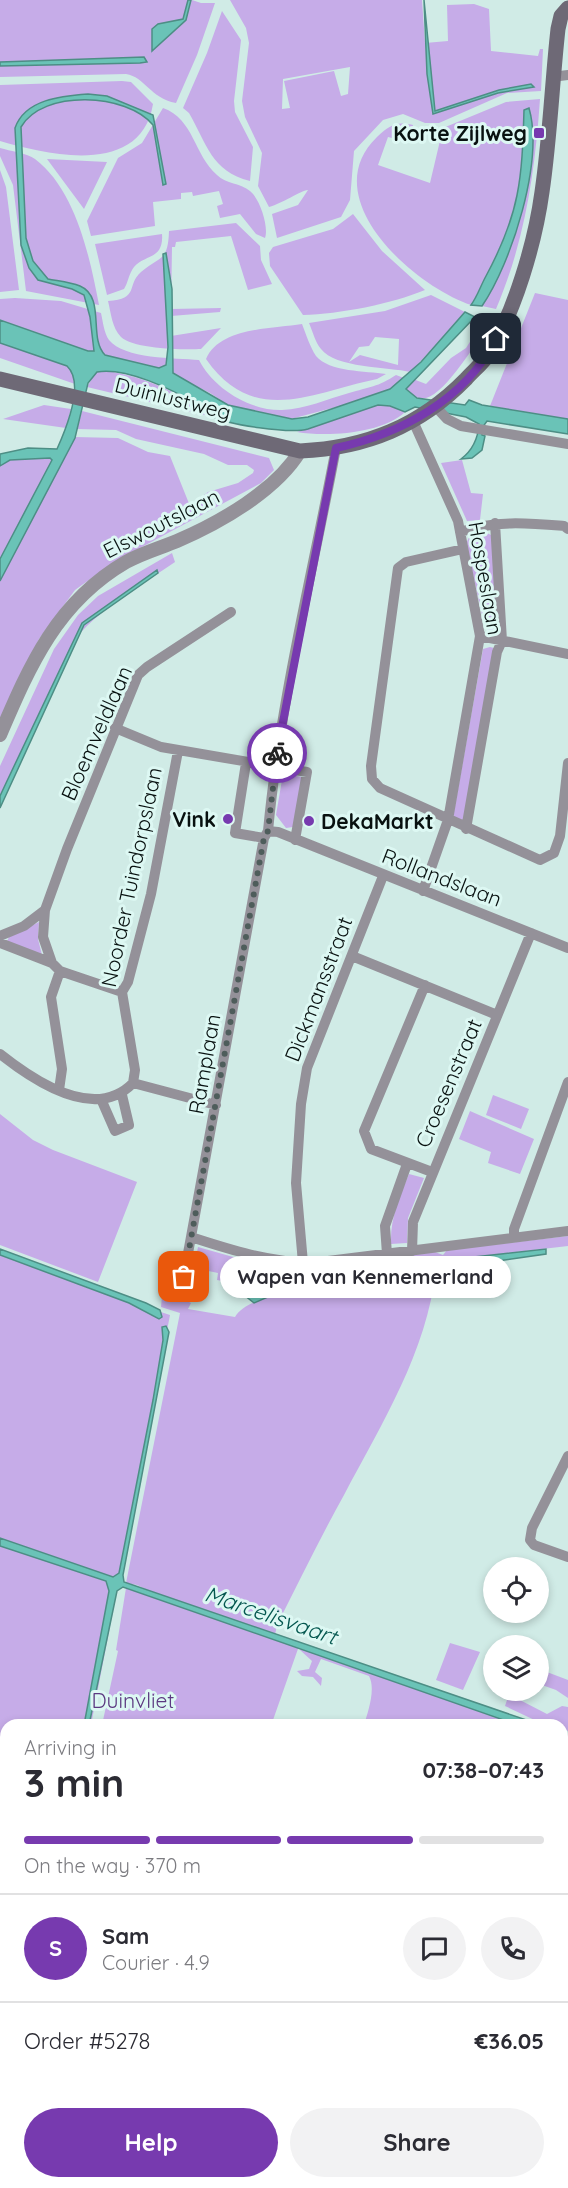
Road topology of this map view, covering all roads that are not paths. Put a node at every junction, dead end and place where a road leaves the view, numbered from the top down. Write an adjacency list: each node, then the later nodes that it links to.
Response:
1 (568, 8): 3 (main road)
2 (568, 75): 3 (street)
3 (552, 76): 5 (main road)
4 (0, 379): 9 (main road, Duinlustweg)
5 (438, 408): 6 (main road); 7 (street)
6 (413, 421): 8 (main road); 12 (street, Hospeslaan)
7 (568, 444)
8 (336, 448): 9 (main road, Duinlustweg); 23 (street, Ramplaan)
9 (300, 451): 19 (street, Elswoutslaan)
10 (495, 523): 11 (street); 12 (street); 16 (street, Hospeslaan)
11 (568, 529)
12 (460, 532): 13 (street, Hospeslaan)
13 (463, 549): 15 (street, Hospeslaan); 24 (street)
14 (231, 612): 18 (street, Bloemveldlaan)
15 (480, 636): 16 (street); 24 (street, Hospeslaan)
16 (502, 641): 17 (street); 25 (street, Hospeslaan)
17 (568, 654)
18 (115, 728): 20 (street); 30 (street, Bloemveldlaan)
19 (0, 735)
20 (178, 751): 21 (street); 38 (street, Noorder Tuindorpslaan)
21 (246, 763): 23 (street); 26 (street)
22 (568, 764): 25 (street)
23 (275, 767): 26 (street, Ramplaan); 27 (street)
24 (448, 820): 25 (street); 29 (street, Hospeslaan)
25 (466, 829)
26 (266, 834): 27 (street, Rollandslaan); 46 (street, Ramplaan)
27 (295, 840): 28 (street, Rollandslaan)
28 (384, 876): 29 (street, Rollandslaan); 35 (street, Dickmansstraat)
29 (423, 891): 31 (street, Rollandslaan)
30 (45, 910): 32 (street); 36 (street, Bloemveldlaan)
31 (531, 933): 34 (street, Rollandslaan); 39 (street, Croesenstraat)
32 (0, 936)
33 (0, 943): 36 (street)
34 (568, 948)
35 (352, 956): 37 (street); 54 (street, Dickmansstraat)
36 (56, 967): 38 (street); 43 (street)
37 (425, 985): 39 (street); 47 (street)
38 (122, 992): 42 (street, Noorder Tuindorpslaan)
39 (497, 1016): 48 (street, Croesenstraat)
40 (0, 1054): 43 (street)
41 (568, 1082): 51 (street)
42 (133, 1083): 44 (street); 46 (street)
43 (59, 1090): 45 (street)
44 (122, 1095): 45 (street); 45 (street)
45 (101, 1099)
46 (216, 1105): 50 (street, Ramplaan)
47 (407, 1164): 48 (street); 53 (street, Croesenstraat)
48 (432, 1172): 52 (street, Croesenstraat)
49 (568, 1232): 51 (street)
50 (191, 1237): 54 (street); 55 (street, Ramplaan)
51 (513, 1238): 52 (street)
52 (412, 1251): 53 (street)
53 (387, 1254): 54 (street)
54 (303, 1263)
55 (180, 1297)
56 (568, 1456): 57 (street)
57 (568, 1557)

